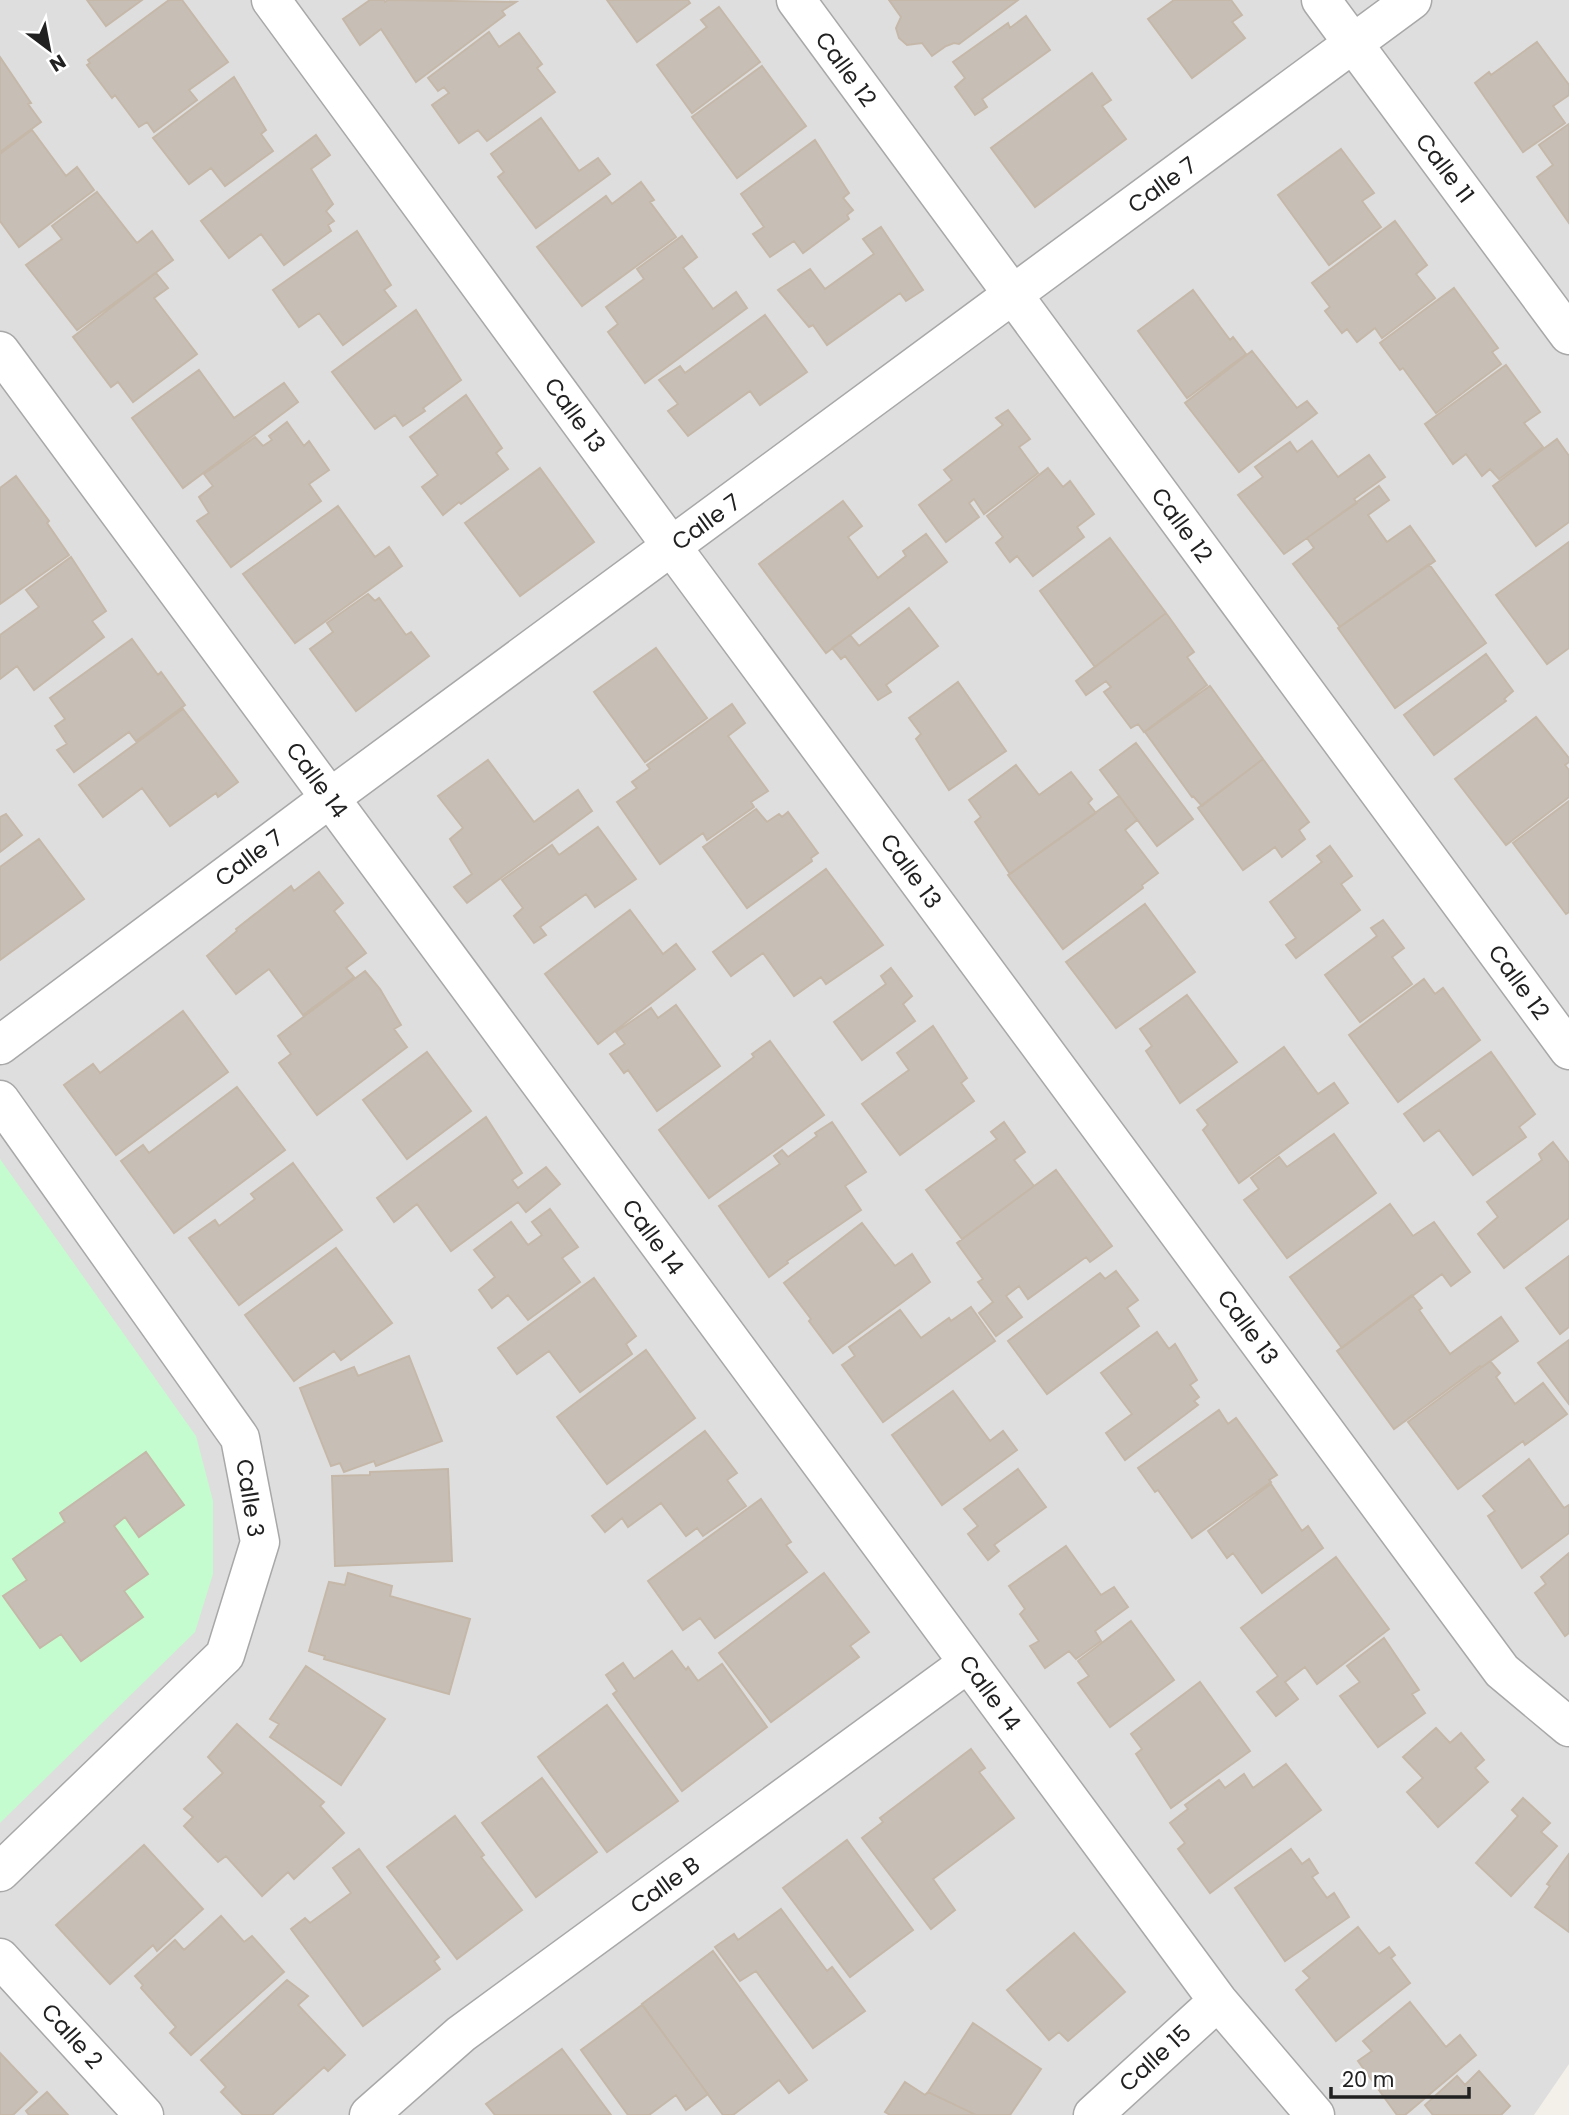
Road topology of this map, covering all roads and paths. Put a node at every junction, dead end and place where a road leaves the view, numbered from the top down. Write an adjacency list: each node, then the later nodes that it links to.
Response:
1 (271, 0): 9 (street, Calle 13)
2 (796, 0): 6 (street, Calle 12)
3 (1321, 0): 5 (street, Calle 11)
4 (1412, 0): 5 (street, Calle 7)
5 (1353, 44): 6 (street, Calle 7); 7 (street, Calle 11)
6 (1013, 296): 9 (street, Calle 7); 12 (street, Calle 12)
7 (1569, 335)
8 (0, 351): 10 (street, Calle 14)
9 (671, 547): 10 (street, Calle 7); 15 (street, Calle 13)
10 (330, 798): 11 (street, Calle 7); 14 (street, Calle 14)
11 (0, 1045)
12 (1569, 1050)
13 (0, 1100): 16 (street, Calle 3)
14 (968, 1663): 18 (street, Calle 14); 20 (street, Calle B)
15 (1569, 1727)
16 (0, 1872)
17 (0, 1958): 19 (street, Calle 2)
18 (1218, 2001): 21 (street, Calle 15); 22 (street, Calle 14)
19 (144, 2115)
20 (369, 2115)
21 (1093, 2115)
22 (1315, 2115)

